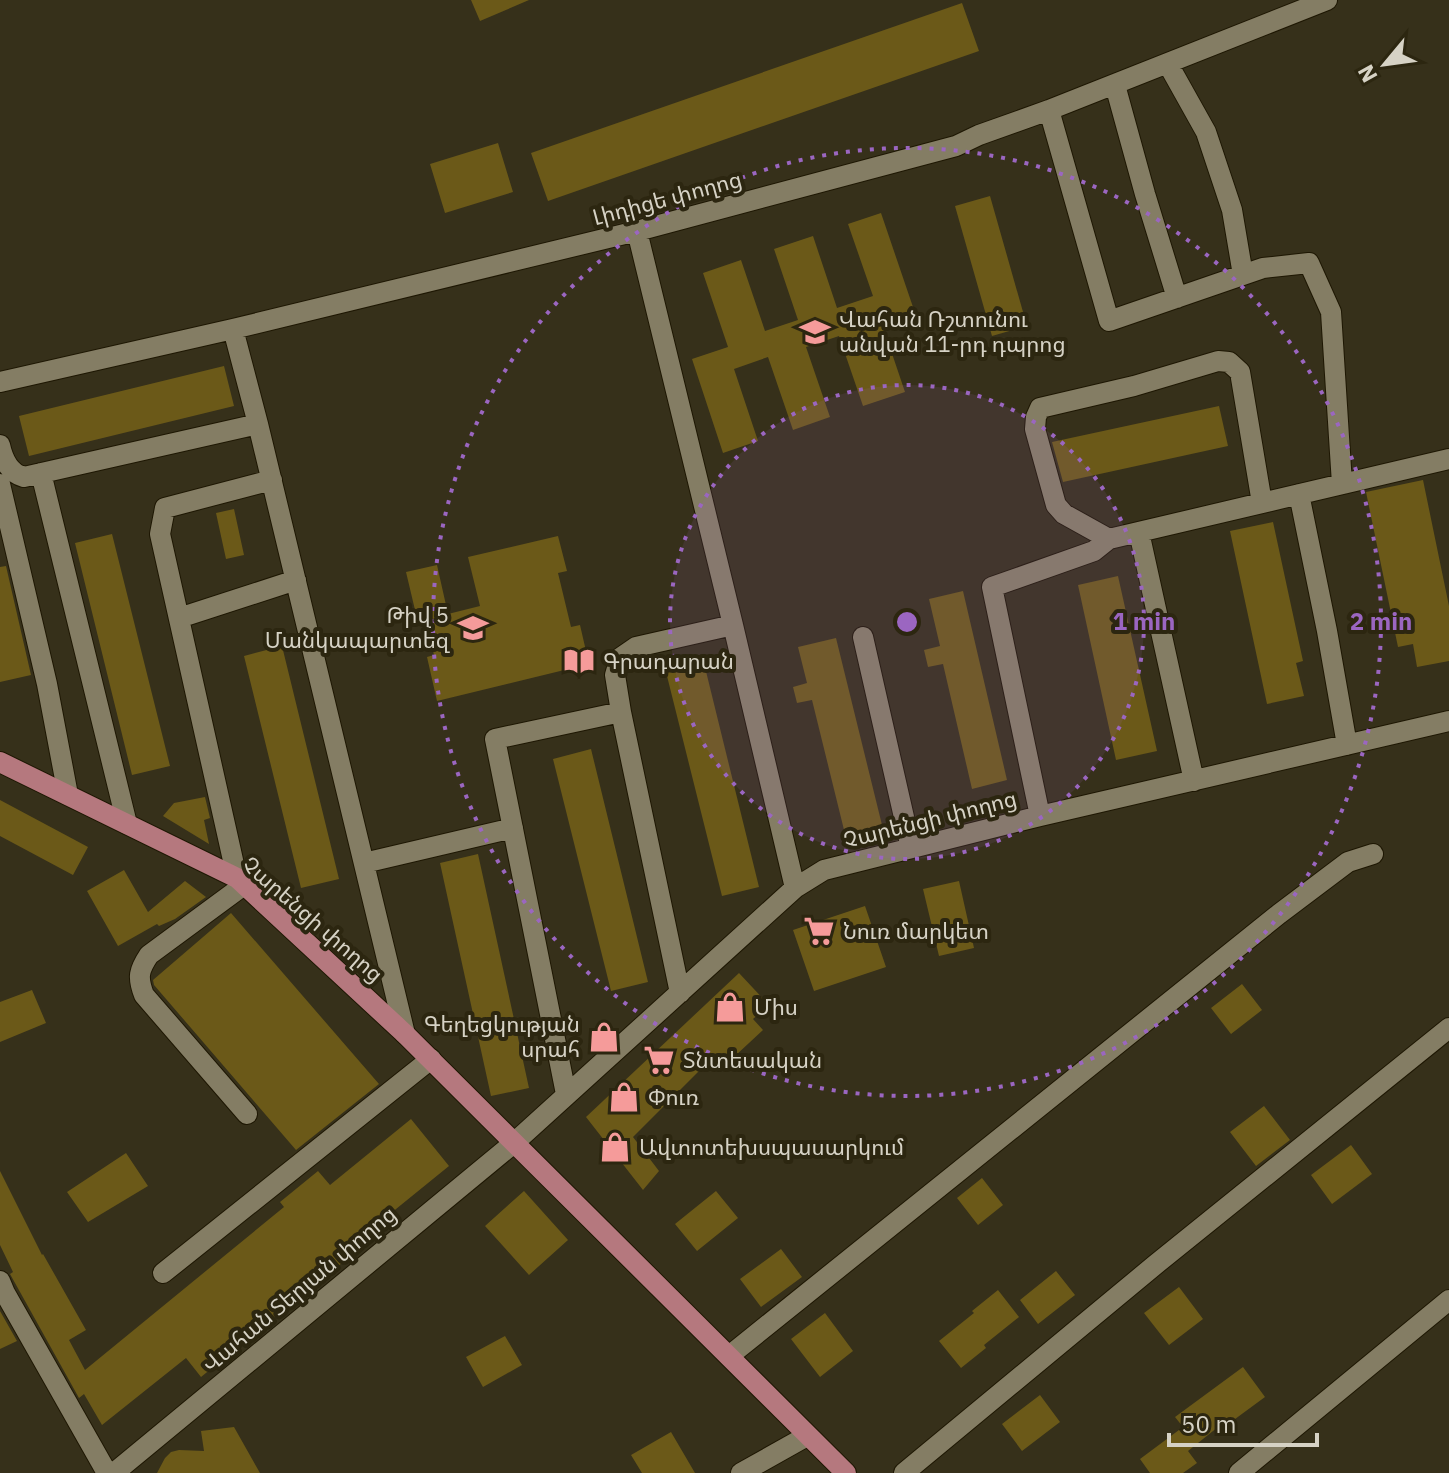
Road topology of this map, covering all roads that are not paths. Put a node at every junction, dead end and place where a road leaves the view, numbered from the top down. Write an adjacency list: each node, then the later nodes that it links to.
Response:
1 (1327, 0): 2 (street, Լիդիցե փողոց)
2 (1168, 64): 3 (street, Լիդիցե փողոց); 6 (street)
3 (1115, 85): 4 (street, Լիդիցե փողոց); 7 (street)
4 (1049, 110): 5 (street, Լիդիցե փողոց); 7 (street)
5 (637, 231): 8 (street, Լիդիցե փողոց); 23 (street)
6 (1243, 275): 7 (street); 16 (street)
7 (1177, 298)
8 (233, 329): 9 (street, Լիդիցե փողոց); 10 (street)
9 (0, 382)
10 (258, 424): 13 (street); 14 (street)
11 (0, 453): 13 (street)
12 (1449, 459): 16 (street)
13 (41, 473): 32 (street)
14 (272, 480): 21 (street); 22 (street)
15 (0, 484): 30 (street)
16 (1342, 484): 17 (street)
17 (1299, 494): 18 (street); 27 (street)
18 (1262, 503): 19 (street); 20 (street)
19 (1139, 532): 20 (street); 29 (street)
20 (1109, 539): 31 (street)
21 (296, 580): 22 (street); 36 (street)
22 (179, 618): 37 (street)
23 (733, 625): 25 (street); 38 (street)
24 (863, 637): 34 (street)
25 (621, 712): 33 (street); 39 (street)
26 (1449, 721): 27 (street, Չարենցի փողոց)
27 (1347, 745): 29 (street, Չարենցի փողոց)
28 (0, 762): 30 (main road, Չարենցի փողոց)
29 (1194, 781): 31 (street, Չարենցի փողոց)
30 (68, 795): 32 (main road, Չարենցի փողոց)
31 (1040, 816): 34 (street, Չարենցի փողոց)
32 (127, 824): 37 (main road, Չարենցի փողոց)
33 (513, 828): 36 (street); 43 (street)
34 (911, 848): 38 (street, Չարենցի փողոց)
35 (1373, 854): 49 (street)
36 (364, 863): 41 (street)
37 (240, 882): 41 (main road, Չարենցի փողոց); 44 (street)
38 (795, 888): 39 (street, Չարենցի փողոց)
39 (680, 993): 43 (street, Չարենցի փողոց)
40 (1449, 1028): 55 (street)
41 (405, 1034): 42 (main road, Չարենցի փողոց)
42 (431, 1059): 45 (main road, Չարենցի փողոց); 46 (street)
43 (566, 1094): 45 (street, Չարենցի փողոց)
44 (247, 1114)
45 (515, 1142): 49 (main road, Չարենցի փողոց); 52 (street, Վահան Տերյան փողոց)
46 (163, 1273)
47 (2, 1290): 51 (street)
48 (1449, 1300): 56 (street)
49 (729, 1356): 50 (main road, Չարենցի փողոց)
50 (807, 1436): 53 (street); 54 (main road, Չարենցի փողոց)
51 (107, 1473)
52 (114, 1473)
53 (741, 1473)
54 (846, 1473)
55 (904, 1473)
56 (1239, 1473)

